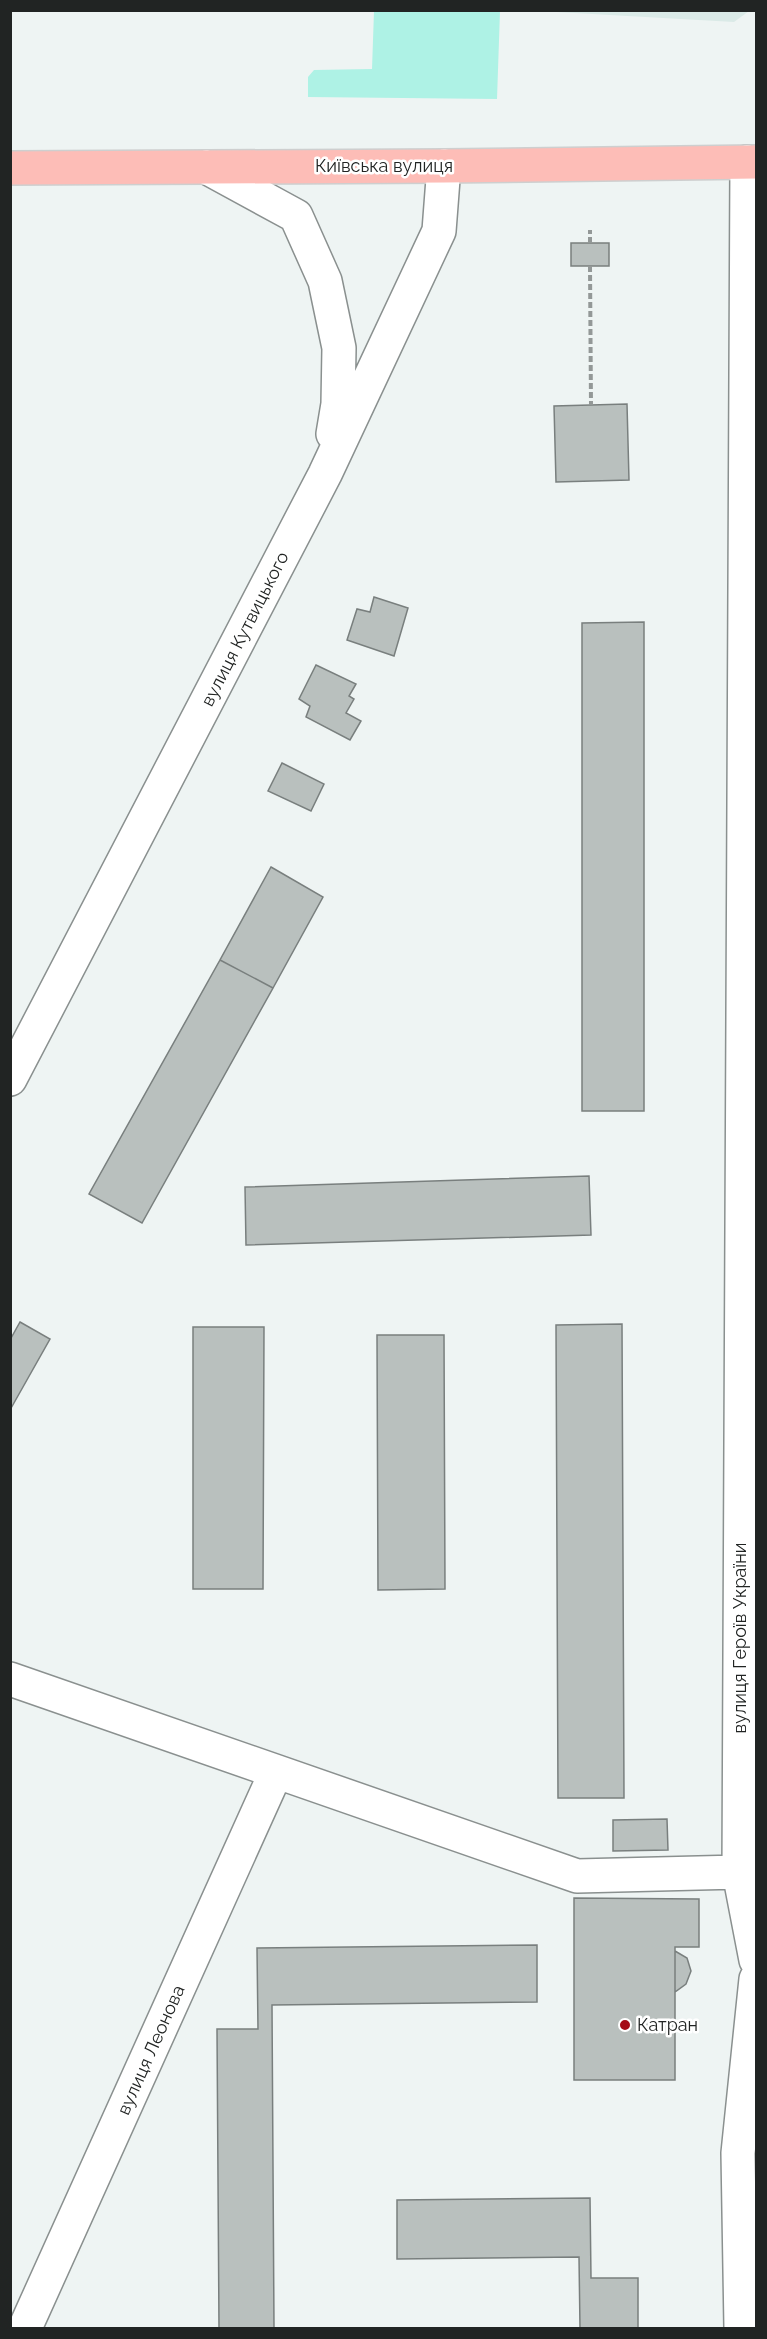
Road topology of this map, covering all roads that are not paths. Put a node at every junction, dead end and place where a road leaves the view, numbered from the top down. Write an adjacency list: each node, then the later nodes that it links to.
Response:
1 (752, 162): 2 (main road, Київська вулиця); 9 (street, вулиця Героїв України)
2 (444, 166): 3 (main road, Київська вулиця); 5 (street, вулиця Кутвицького)
3 (206, 167): 4 (main road, Київська вулиця); 5 (street)
4 (10, 168)
5 (325, 474): 6 (street, вулиця Кутвицького)
6 (10, 1079)
7 (10, 1679): 8 (street)
8 (276, 1772): 9 (street); 12 (street, вулиця Леонова)
9 (739, 1872): 10 (street, вулиця Героїв України)
10 (756, 1960)
11 (756, 1978): 13 (street)
12 (25, 2328)
13 (741, 2328)

